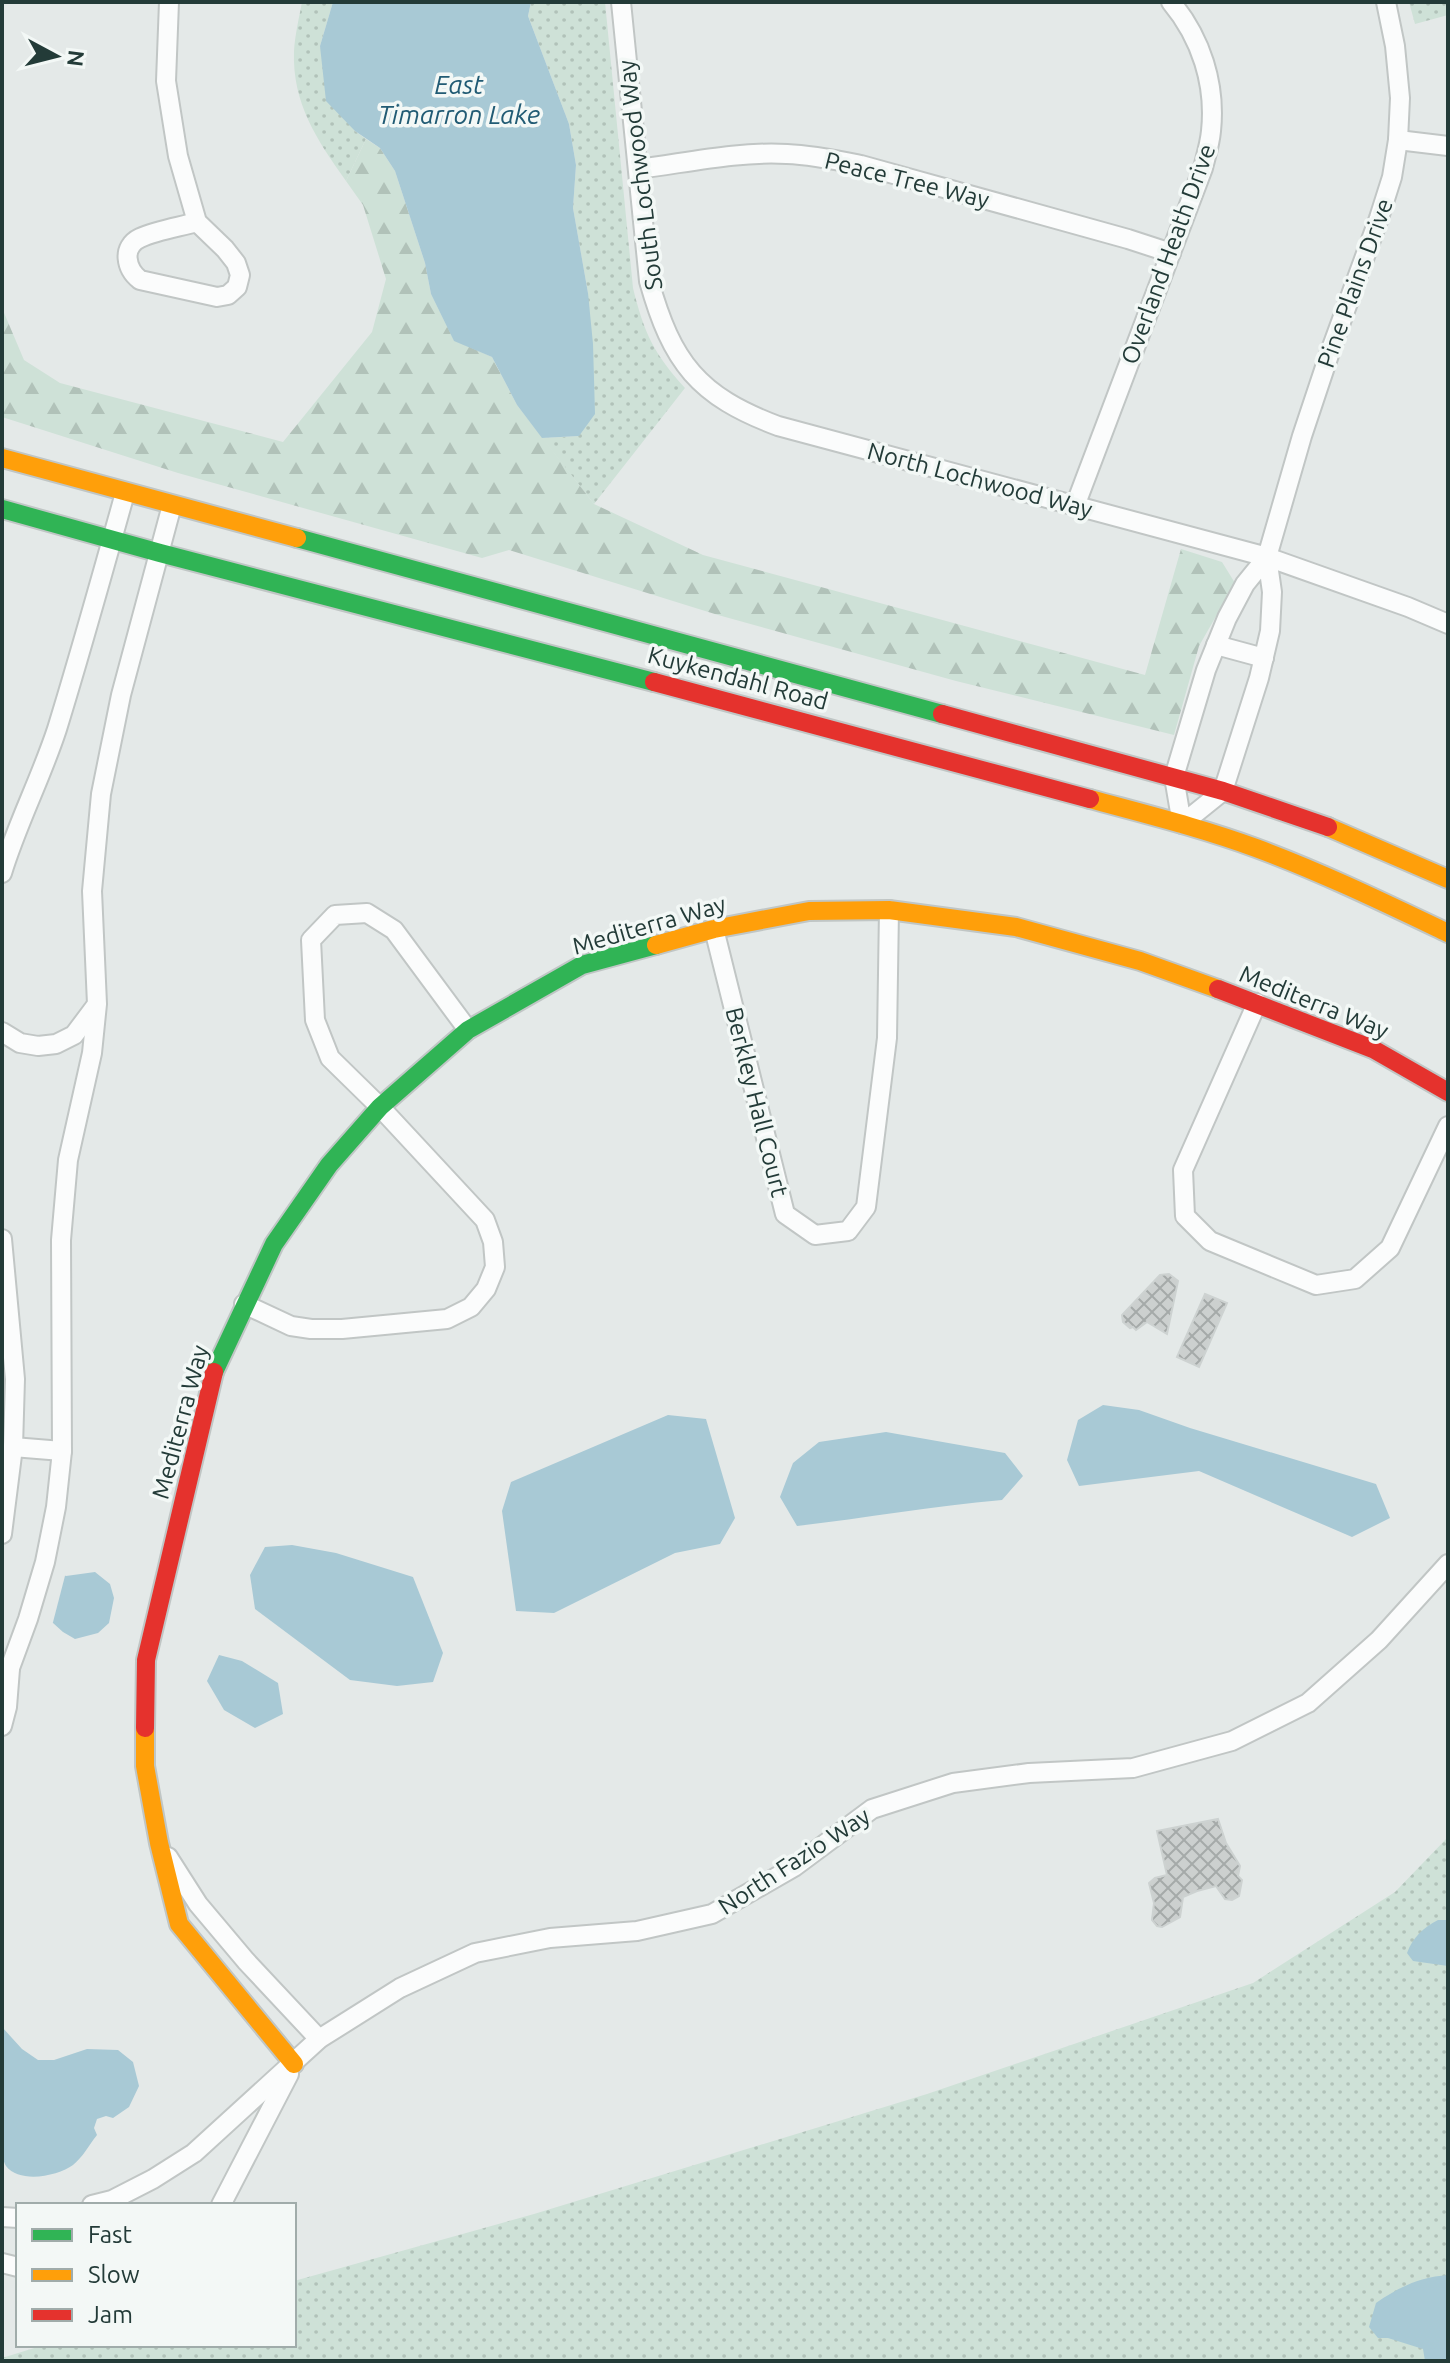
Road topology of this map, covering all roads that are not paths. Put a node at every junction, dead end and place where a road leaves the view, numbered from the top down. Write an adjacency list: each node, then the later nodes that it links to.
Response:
1 (169, 2): 8 (street)
2 (621, 2): 7 (street, South Lochwood Way)
3 (1171, 2): 9 (street, Overland Heath Drive)
4 (1386, 2): 5 (street, Pine Plains Drive)
5 (1398, 140): 6 (street); 18 (street, Pine Plains Drive)
6 (1448, 146)
7 (638, 169): 9 (street, Peace Tree Way); 10 (street, South Lochwood Way)
8 (197, 222): 8 (street)
9 (1171, 253): 14 (street, Overland Heath Drive)
10 (701, 383): 14 (street, North Lochwood Way)
11 (2, 458): 12 (main road, Kuykendahl Road)
12 (125, 493): 13 (main road, Kuykendahl Road); 16 (street)
13 (172, 505): 17 (street); 22 (main road, Kuykendahl Road)
14 (1075, 506): 18 (street, North Lochwood Way)
15 (2, 509): 16 (main road, Kuykendahl Road)
16 (112, 539): 17 (main road, Kuykendahl Road); 25 (street)
17 (160, 553): 24 (main road, Kuykendahl Road); 31 (street)
18 (1267, 557): 19 (street, North Lochwood Way); 20 (street, Pine Plains Drive); 21 (street, Pine Plains Drive)
19 (1448, 624)
20 (1216, 645): 21 (street); 22 (street, Pine Plains Drive)
21 (1264, 658): 23 (street, Pine Plains Drive)
22 (1174, 777): 23 (main road, Kuykendahl Road); 24 (street, Pine Plains Drive)
23 (1223, 791): 24 (street); 26 (main road, Kuykendahl Road)
24 (1182, 824): 29 (main road, Kuykendahl Road)
25 (2, 873)
26 (1448, 879)
27 (889, 910): 28 (main road, Mediterra Way); 28 (street, Berkley Hall Court); 30 (main road, Mediterra Way)
28 (714, 929): 32 (main road, Mediterra Way)
29 (1448, 933)
30 (1257, 1003): 34 (main road, Mediterra Way); 36 (street)
31 (97, 1004): 33 (street); 40 (street)
32 (468, 1030): 35 (main road, Mediterra Way); 35 (street)
33 (2, 1032)
34 (1448, 1092)
35 (380, 1107): 38 (main road, Mediterra Way); 38 (street)
36 (1448, 1126)
37 (2, 1239): 39 (street)
38 (244, 1304): 45 (main road, Mediterra Way)
39 (13, 1447): 40 (street); 41 (street)
40 (62, 1451): 43 (street)
41 (2, 1534)
42 (1448, 1564): 46 (street, North Fazio Way)
43 (6, 1674): 44 (street)
44 (2, 1726)
45 (159, 1843): 46 (street, Mediterra Way); 47 (main road, Mediterra Way)
46 (319, 2039): 47 (street, North Fazio Way)
47 (294, 2064): 48 (street, North Fazio Way); 49 (street, North Fazio Way)
48 (100, 2203)
49 (222, 2203)

